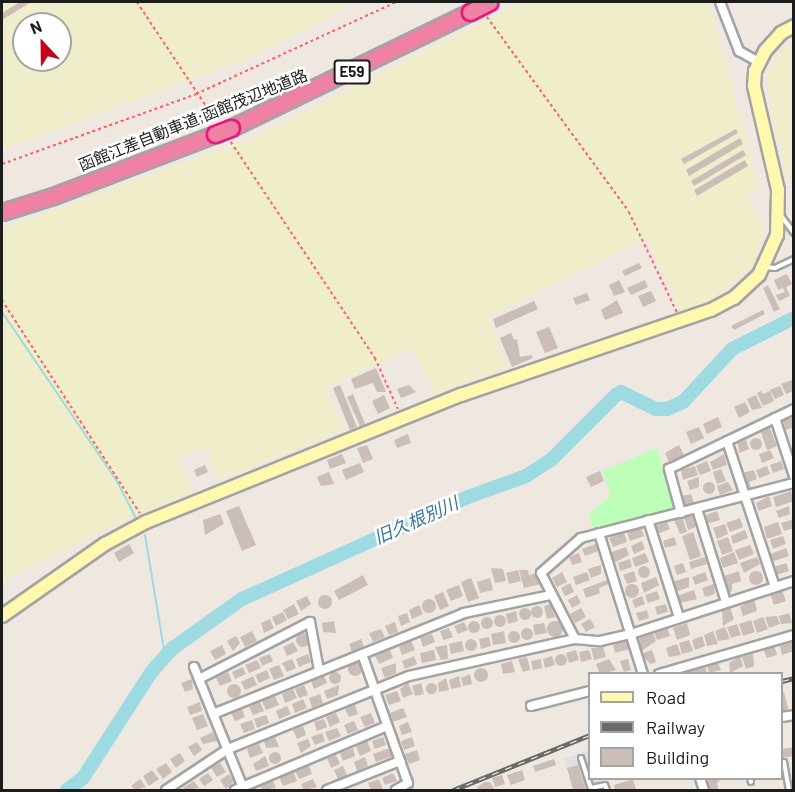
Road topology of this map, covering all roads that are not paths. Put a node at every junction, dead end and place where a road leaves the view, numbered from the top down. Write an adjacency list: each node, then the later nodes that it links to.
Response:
1 (490, 2): 5 (highway, 函館江差自動車道;函館茂辺地道路 / E59, bridge)
2 (720, 2): 4 (street)
3 (794, 26): 4 (street)
4 (759, 62): 6 (street)
5 (2, 212)
6 (780, 216): 7 (lane); 9 (street)
7 (794, 233)
8 (794, 260): 9 (lane)
9 (764, 267): 24 (street)
10 (794, 409): 11 (street)
11 (775, 418): 12 (street); 13 (street)
12 (727, 441): 15 (street); 17 (street)
13 (794, 476)
14 (794, 483): 15 (street)
15 (746, 496): 16 (street); 21 (street)
16 (697, 509): 17 (street); 23 (street)
17 (681, 513): 18 (street)
18 (648, 520): 19 (street); 25 (street)
19 (599, 533): 22 (street); 26 (street)
20 (794, 581): 21 (street)
21 (775, 586): 23 (street)
22 (551, 595): 28 (street); 29 (street)
23 (726, 602): 25 (street)
24 (2, 616)
25 (679, 617): 26 (street)
26 (631, 634): 28 (street); 32 (street)
27 (794, 635): 33 (street)
28 (575, 639): 35 (street)
29 (362, 654): 31 (street); 35 (street)
30 (194, 667): 34 (street)
31 (319, 670): 34 (street); 38 (street)
32 (642, 672)
33 (666, 672)
34 (199, 679): 38 (street)
35 (375, 689): 39 (street); 40 (street)
36 (588, 692): 37 (street)
37 (531, 706)
38 (213, 714): 40 (street)
39 (387, 726): 42 (street); 46 (street)
40 (228, 749): 46 (street); 47 (street)
41 (581, 758): 44 (lane)
42 (400, 761): 48 (street); 49 (street)
43 (784, 762): 51 (lane)
44 (588, 779)
45 (588, 780): 50 (lane)
46 (241, 789)
47 (165, 790)
48 (327, 790)
49 (396, 790)
50 (607, 790)
51 (789, 790)

